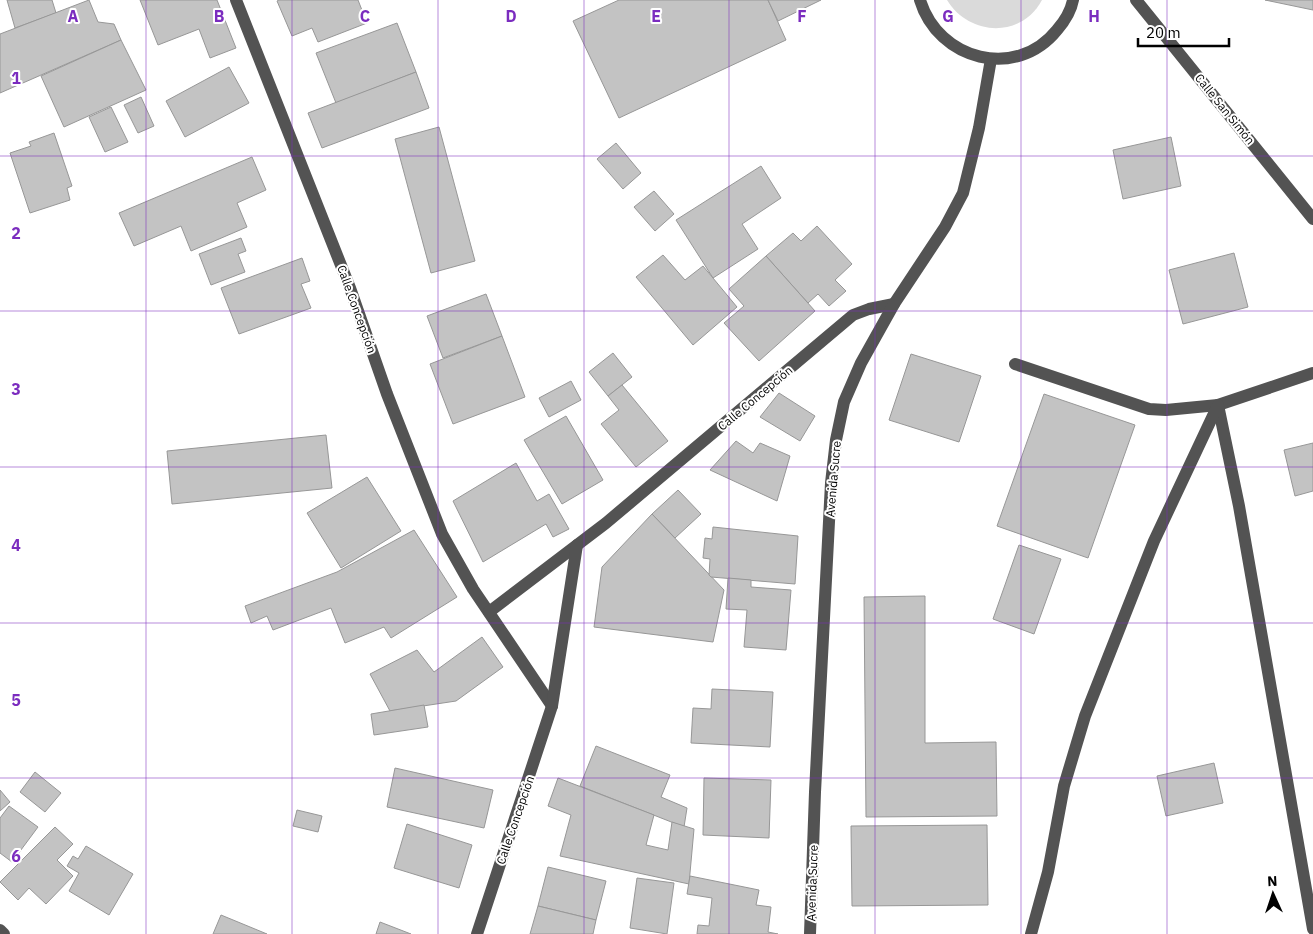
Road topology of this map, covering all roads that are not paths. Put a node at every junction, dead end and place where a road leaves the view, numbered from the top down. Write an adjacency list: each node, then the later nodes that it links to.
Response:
1 (236, 0): 12 (street, Calle Concepción)
2 (920, 0): 5 (street)
3 (1073, 0): 5 (street)
4 (1136, 0): 6 (street, Calle San Simón)
5 (991, 58): 7 (street, Avenida Sucre)
6 (1313, 219)
7 (894, 304): 11 (street, Calle Concepción); 18 (street, Avenida Sucre)
8 (1016, 364): 10 (street)
9 (1313, 373): 10 (street)
10 (1218, 405): 15 (street); 19 (street)
11 (577, 545): 12 (street, Calle Concepción); 13 (street, Calle Concepción)
12 (489, 612): 13 (street, Calle Concepción)
13 (552, 706): 17 (street, Calle Concepción)
14 (0, 930): 16 (street)
15 (1313, 930)
16 (4, 934)
17 (477, 934)
18 (810, 934)
19 (1031, 934)

